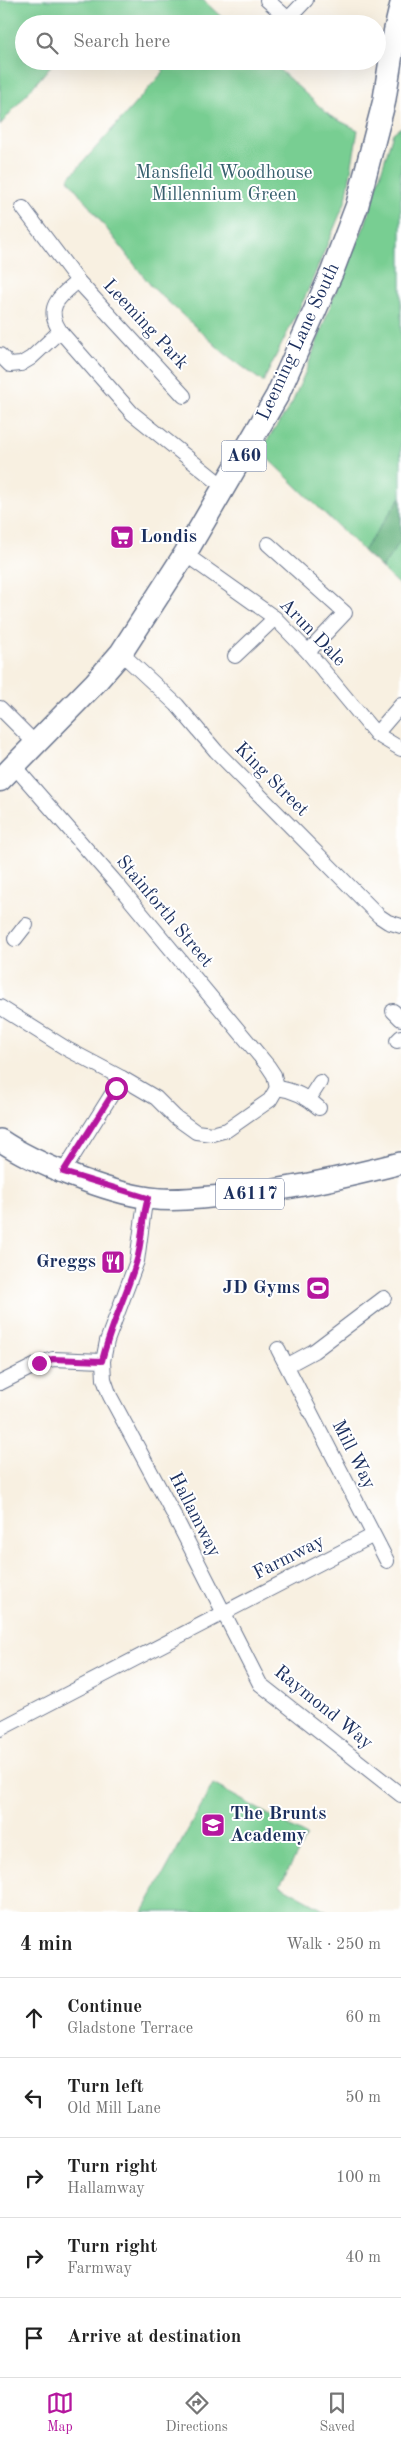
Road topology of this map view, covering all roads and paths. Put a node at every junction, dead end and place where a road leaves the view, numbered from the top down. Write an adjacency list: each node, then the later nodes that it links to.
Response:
1 (267, 0): 4 (street)
2 (306, 0): 5 (street)
3 (401, 6): 11 (highway, Leeming Lane South / A60)
4 (284, 15)
5 (295, 15)
6 (23, 208): 7 (street, Leeming Park)
7 (78, 281): 8 (street, Leeming Park); 10 (street, Leeming Park)
8 (60, 331): 9 (street); 11 (street)
9 (0, 355)
10 (184, 396)
11 (224, 487): 13 (highway, Leeming Lane South / A60)
12 (268, 544): 15 (street)
13 (185, 554): 14 (street, Arun Dale); 16 (highway, Leeming Lane South / A60)
14 (275, 618): 15 (street, Arun Dale); 17 (street)
15 (308, 652): 20 (street, Arun Dale)
16 (121, 653): 21 (highway, Leeming Lane South / A60); 25 (street, King Street)
17 (236, 656)
18 (401, 705): 20 (street)
19 (0, 708): 21 (street)
20 (376, 734): 22 (street, Arun Dale)
21 (36, 744): 23 (highway, Leeming Lane South / A60)
22 (401, 749)
23 (7, 773): 30 (street, Stainforth Street)
24 (26, 925): 26 (street)
25 (401, 926)
26 (15, 939)
27 (0, 1006): 28 (street)
28 (122, 1078): 30 (street); 33 (street)
29 (320, 1082): 30 (street)
30 (277, 1088)
31 (0, 1140): 33 (main road, A6117)
32 (401, 1163): 34 (main road, A6117)
33 (63, 1172): 34 (main road, A6117)
34 (148, 1198): 37 (street, Hallamway)
35 (384, 1298): 38 (street)
36 (278, 1349): 38 (street, Mill Way)
37 (102, 1361): 39 (street); 42 (street, Hallamway)
38 (288, 1365): 40 (street, Mill Way)
39 (0, 1383)
40 (372, 1536): 41 (street, Mill Way); 42 (street, Farmway)
41 (387, 1561)
42 (222, 1612): 43 (street); 44 (street, Raymond Way)
43 (0, 1729)
44 (401, 1795)

